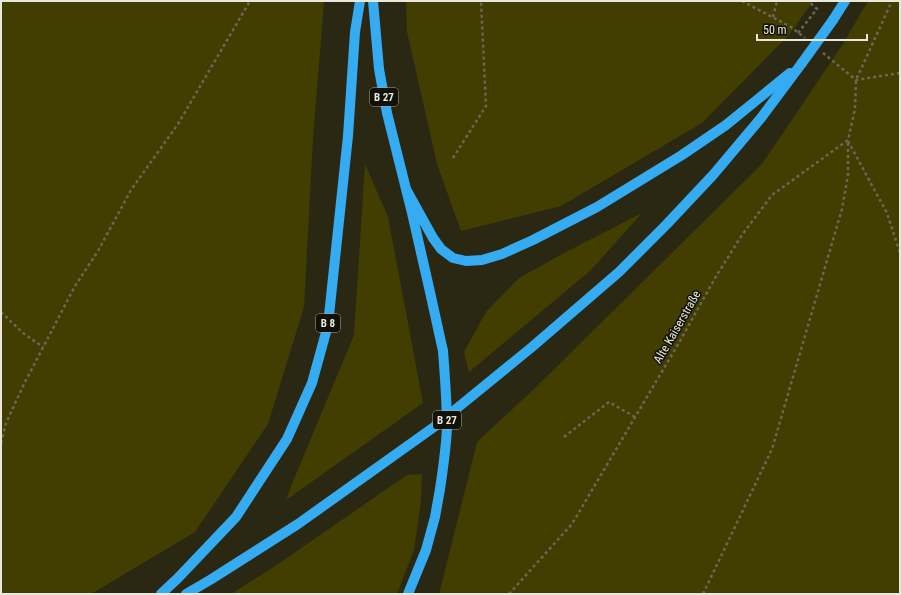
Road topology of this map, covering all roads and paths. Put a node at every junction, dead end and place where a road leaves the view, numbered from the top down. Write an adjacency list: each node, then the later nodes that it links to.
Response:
1 (250, 1): 22 (path)
2 (360, 1): 26 (main road, B 8)
3 (372, 1): 19 (main road, B 27)
4 (481, 1): 18 (path)
5 (742, 1): 10 (path)
6 (777, 1): 10 (path)
7 (808, 1): 12 (path)
8 (845, 1): 14 (main road, bridge)
9 (892, 1): 16 (path)
10 (773, 17): 11 (path)
11 (791, 27)
12 (798, 33)
13 (820, 50): 16 (path)
14 (802, 64): 19 (main road, B 27); 27 (main road)
15 (900, 72): 16 (path)
16 (856, 80): 17 (path)
17 (848, 140): 20 (path); 23 (path, Alte Kaiserstraße); 30 (path)
18 (453, 158)
19 (406, 191): 28 (main road, B 27, bridge)
20 (900, 253)
21 (1, 312): 22 (path)
22 (43, 347): 25 (path)
23 (635, 417): 24 (path); 29 (path, Alte Kaiserstraße)
24 (564, 437)
25 (1, 443)
26 (161, 594)
27 (186, 594)
28 (408, 594)
29 (509, 594)
30 (703, 594)

